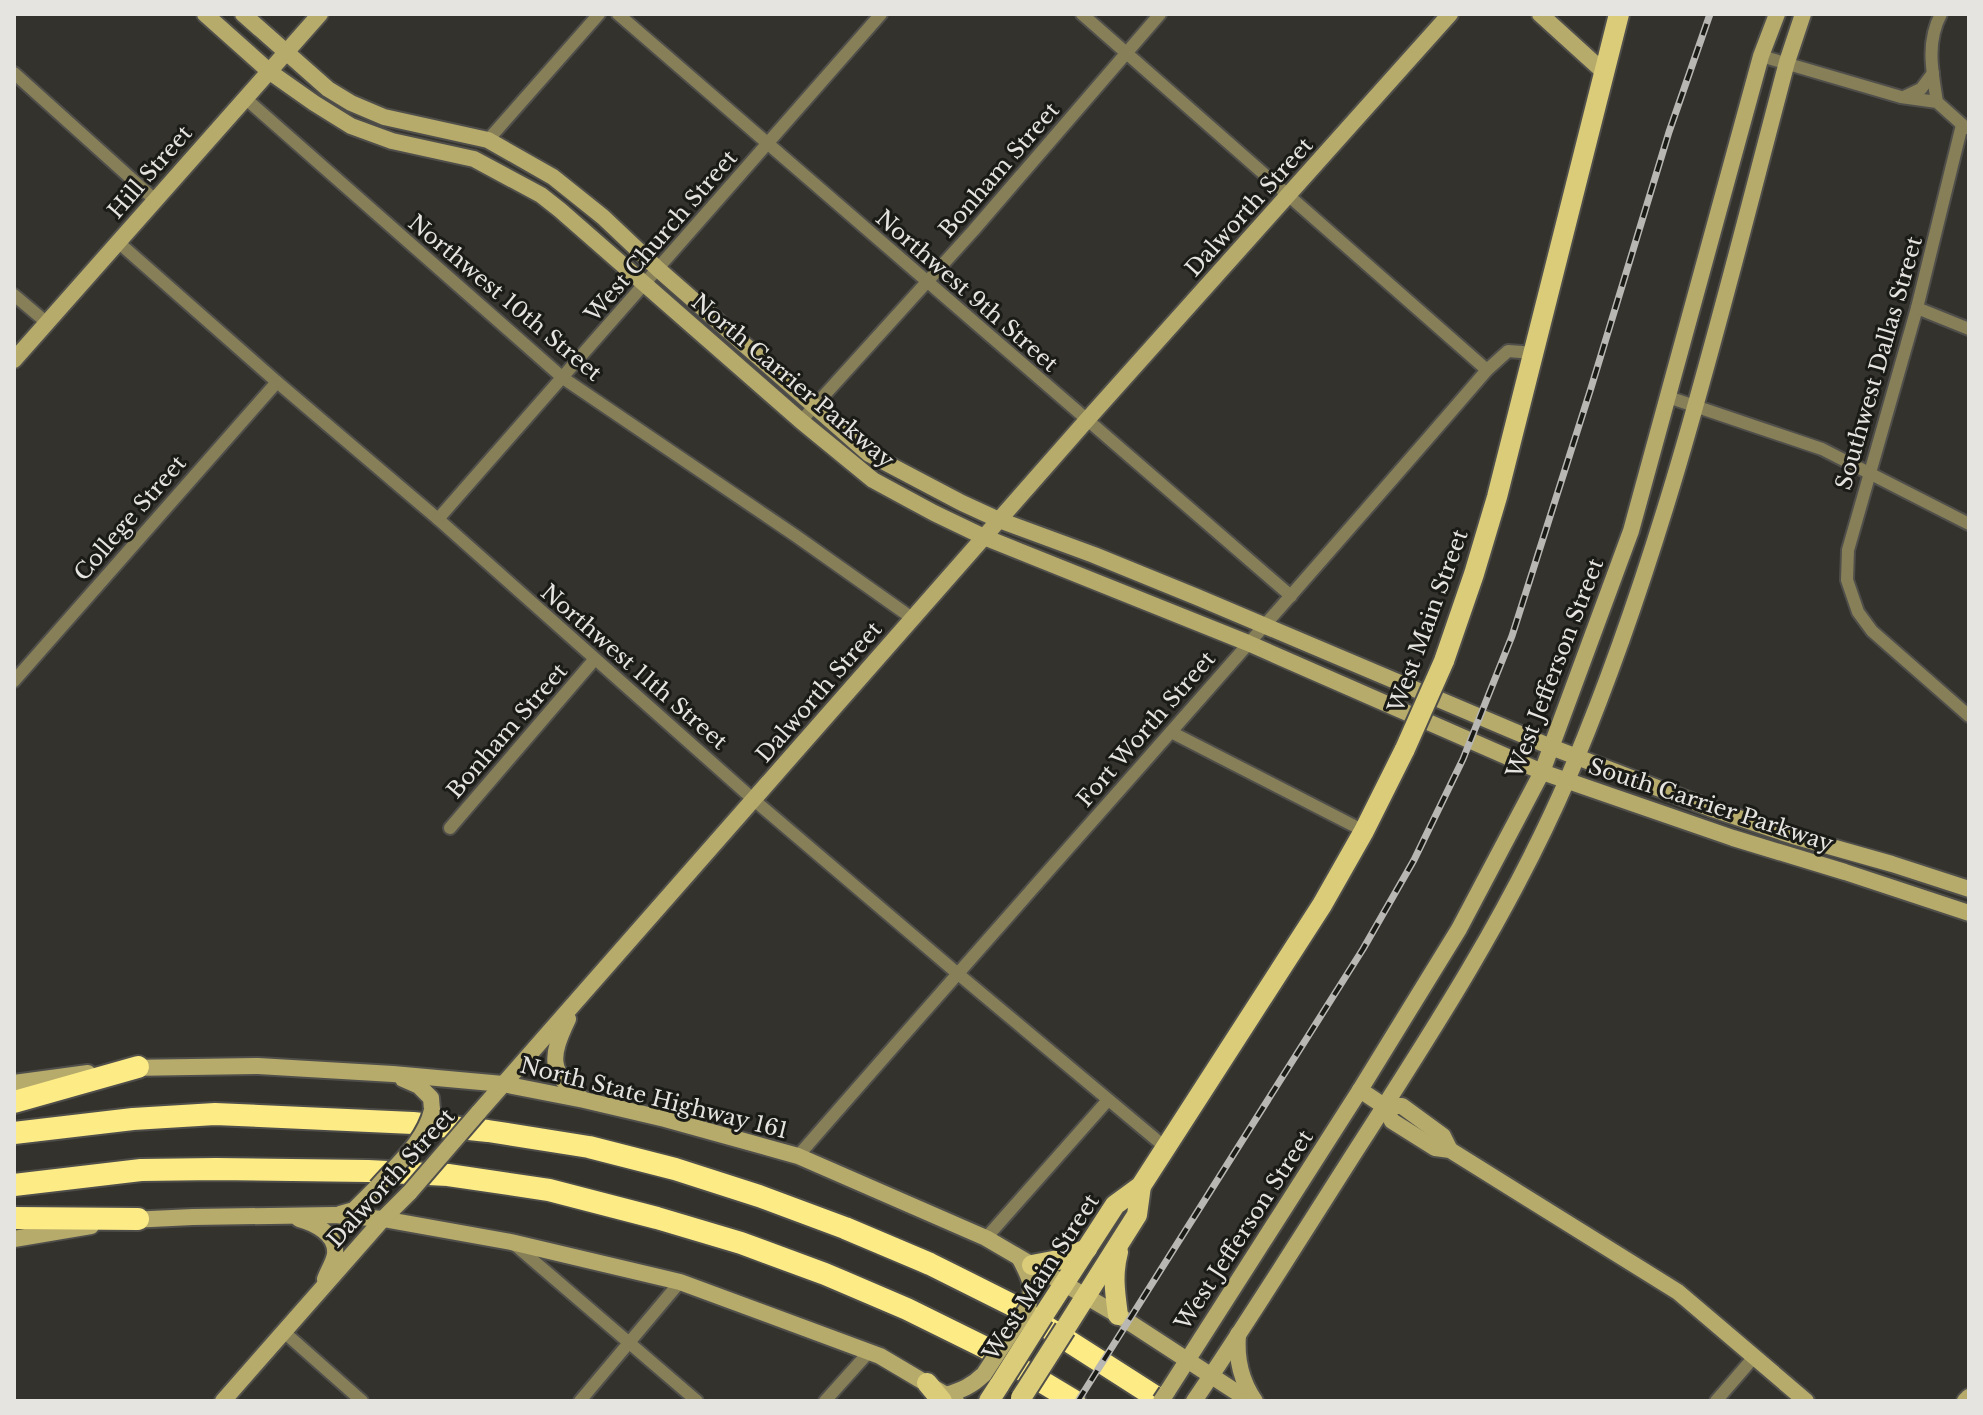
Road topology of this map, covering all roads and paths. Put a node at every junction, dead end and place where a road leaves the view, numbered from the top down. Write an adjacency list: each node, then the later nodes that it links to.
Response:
1 (205, 14): 19 (main road, North Carrier Parkway)
2 (243, 14): 16 (main road, North Carrier Parkway)
3 (320, 14): 16 (main road, Hill Street)
4 (599, 14): 27 (street)
5 (618, 14): 28 (street, Northwest 9th Street)
6 (881, 14): 28 (street, West Church Street)
7 (1082, 14): 15 (street)
8 (1160, 14): 15 (street, Bonham Street)
9 (1450, 14): 33 (main road, Dalworth Street)
10 (1540, 14): 21 (main road)
11 (1619, 14): 21 (main road, West Main Street)
12 (1777, 14): 17 (main road, West Jefferson Street)
13 (1803, 14): 18 (main road)
14 (1941, 14): 22 (street)
15 (1126, 52): 33 (street); 39 (street, Bonham Street)
16 (286, 53): 19 (main road, Hill Street); 27 (main road, North Carrier Parkway)
17 (1761, 56): 18 (street); 31 (main road, West Jefferson Street)
18 (1787, 62): 23 (street); 32 (main road)
19 (270, 72): 24 (main road, Hill Street); 40 (main road, North Carrier Parkway)
20 (14, 73): 34 (street)
21 (1605, 73): 45 (main road, West Main Street)
22 (1933, 73): 23 (street); 25 (street)
23 (1904, 97): 25 (street)
24 (245, 98): 34 (main road, Hill Street); 48 (street, Northwest 10th Street)
25 (1937, 102): 26 (street)
26 (1966, 127): 30 (street, Southwest Dallas Street)
27 (488, 140): 38 (main road, North Carrier Parkway)
28 (768, 144): 38 (street, West Church Street); 39 (street, Northwest 9th Street)
29 (1969, 148): 30 (street)
30 (1955, 158): 42 (street, Southwest Dallas Street)
31 (1730, 171): 32 (main road); 35 (main road, West Jefferson Street)
32 (1756, 178): 36 (main road)
33 (1288, 196): 47 (street); 54 (main road, Dalworth Street)
34 (155, 200): 37 (main road, Hill Street)
35 (1713, 233): 36 (main road); 50 (main road, West Jefferson Street)
36 (1740, 239): 52 (main road)
37 (118, 242): 43 (main road, Hill Street); 49 (street, Northwest 11th Street)
38 (658, 269): 40 (street, West Church Street); 51 (main road, North Carrier Parkway)
39 (927, 282): 51 (street, Bonham Street); 54 (street, Northwest 9th Street)
40 (644, 285): 48 (street, West Church Street); 53 (main road, North Carrier Parkway)
41 (14, 295): 43 (street)
42 (1917, 308): 44 (street); 55 (street, Southwest Dallas Street)
43 (46, 322): 46 (main road, Hill Street)
44 (1969, 329)
45 (1534, 353): 47 (street, Fort Worth Street); 80 (main road, West Main Street, bridge)
46 (14, 360)
47 (1487, 370): 60 (street, Fort Worth Street)
48 (563, 378): 56 (street, West Church Street); 61 (street, Northwest 10th Street)
49 (277, 382): 56 (street, Northwest 11th Street); 66 (street, College Street)
50 (1668, 397): 52 (street); 74 (main road, West Jefferson Street)
51 (815, 406): 53 (street, Bonham Street); 57 (main road, North Carrier Parkway)
52 (1695, 406): 55 (street); 75 (main road)
53 (801, 421): 59 (main road, North Carrier Parkway)
54 (1086, 421): 57 (main road, Dalworth Street); 60 (street, Northwest 9th Street)
55 (1869, 473): 58 (street); 68 (street, Southwest Dallas Street)
56 (438, 519): 65 (street, Northwest 11th Street)
57 (999, 520): 59 (main road, Dalworth Street); 62 (main road, North Carrier Parkway)
58 (1969, 524)
59 (984, 537): 61 (main road, Dalworth Street); 63 (main road, North Carrier Parkway)
60 (1291, 596): 62 (street, Fort Worth Street)
61 (912, 618): 78 (main road, Dalworth Street)
62 (1265, 625): 63 (street, Fort Worth Street); 70 (main road, North Carrier Parkway)
63 (1248, 643): 72 (main road, North Carrier Parkway); 73 (street, Fort Worth Street)
64 (14, 657): 66 (street)
65 (594, 660): 78 (street, Northwest 11th Street); 79 (street, Bonham Street)
66 (26, 667): 67 (street, College Street)
67 (14, 681)
68 (1940, 691): 69 (street); 71 (street)
69 (1969, 705)
70 (1452, 706): 74 (main road, South Carrier Parkway)
71 (1969, 716)
72 (1443, 730): 76 (main road, South Carrier Parkway)
73 (1171, 732): 80 (street); 83 (street, Fort Worth Street)
74 (1551, 747): 75 (main road, South Carrier Parkway); 76 (main road, West Jefferson Street)
75 (1577, 756): 77 (main road); 81 (main road, South Carrier Parkway)
76 (1542, 772): 77 (main road, South Carrier Parkway); 89 (main road, West Jefferson Street)
77 (1567, 781): 82 (main road, South Carrier Parkway); 93 (main road)
78 (754, 800): 83 (street, Northwest 11th Street); 84 (main road, Dalworth Street)
79 (450, 828)
80 (1364, 831): 95 (main road, West Main Street)
81 (1969, 889)
82 (1969, 913)
83 (957, 973): 91 (street, Northwest 11th Street); 96 (street, Fort Worth Street)
84 (575, 1003): 88 (main road, Dalworth Street); 90 (main road)
85 (138, 1067): 86 (main road, North State Highway 161); 87 (main road, North State Highway 161); 92 (highway)
86 (393, 1074): 88 (main road, North State Highway 161); 99 (main road, bridge)
87 (14, 1083)
88 (503, 1084): 90 (main road, North State Highway 161); 103 (main road, Dalworth Street, bridge)
89 (1360, 1090): 93 (main road); 121 (main road, West Jefferson Street)
90 (584, 1100): 96 (main road, North State Highway 161)
91 (1108, 1100): 95 (street, Northwest 11th Street); 104 (street)
92 (14, 1102)
93 (1384, 1106): 117 (main road); 120 (main road)
94 (14, 1133): 125 (highway)
95 (1165, 1147): 98 (main road, West Main Street)
96 (798, 1156): 104 (main road, North State Highway 161)
97 (14, 1185): 133 (highway)
98 (1141, 1186): 106 (main road, West Main Street); 108 (main road, West Main Street)
99 (334, 1215): 100 (main road); 103 (main road)
100 (290, 1217): 102 (main road); 112 (main road)
101 (14, 1218): 102 (highway)
102 (138, 1219): 105 (main road)
103 (383, 1219): 107 (main road); 112 (main road, Dalworth Street)
104 (986, 1238): 109 (main road, North State Highway 161)
105 (14, 1239)
106 (1121, 1241): 113 (main road, West Main Street); 115 (main road)
107 (511, 1242): 110 (main road); 118 (street)
108 (1087, 1249): 109 (main road); 111 (main road, West Main Street)
109 (1026, 1262): 111 (main road, North State Highway 161); 114 (main road)
110 (680, 1282): 118 (street); 119 (main road)
111 (1065, 1283): 113 (main road, North State Highway 161); 114 (main road, West Main Street)
112 (320, 1291): 116 (main road, Dalworth Street)
113 (1086, 1296): 115 (main road, North State Highway 161); 127 (main road, West Main Street, bridge)
114 (1036, 1311): 124 (main road, West Main Street, bridge)
115 (1118, 1315): 121 (main road, North State Highway 161)
116 (284, 1332): 128 (main road, Dalworth Street); 129 (street)
117 (1238, 1334): 122 (main road); 135 (main road)
118 (630, 1343): 130 (street); 131 (street)
119 (869, 1352): 123 (main road); 132 (street)
120 (1754, 1357): 136 (street); 137 (main road)
121 (1187, 1361): 122 (main road, North State Highway 161); 125 (main road, West Jefferson Street)
122 (1211, 1376): 134 (main road); 135 (main road, North State Highway 161)
123 (927, 1383): 126 (main road)
124 (991, 1386): 126 (main road)
125 (1163, 1398)
126 (948, 1399)
127 (1020, 1400)
128 (223, 1401)
129 (362, 1401)
130 (580, 1401)
131 (697, 1401)
132 (825, 1401)
133 (1074, 1401)
134 (1194, 1401)
135 (1252, 1401)
136 (1716, 1401)
137 (1806, 1401)

